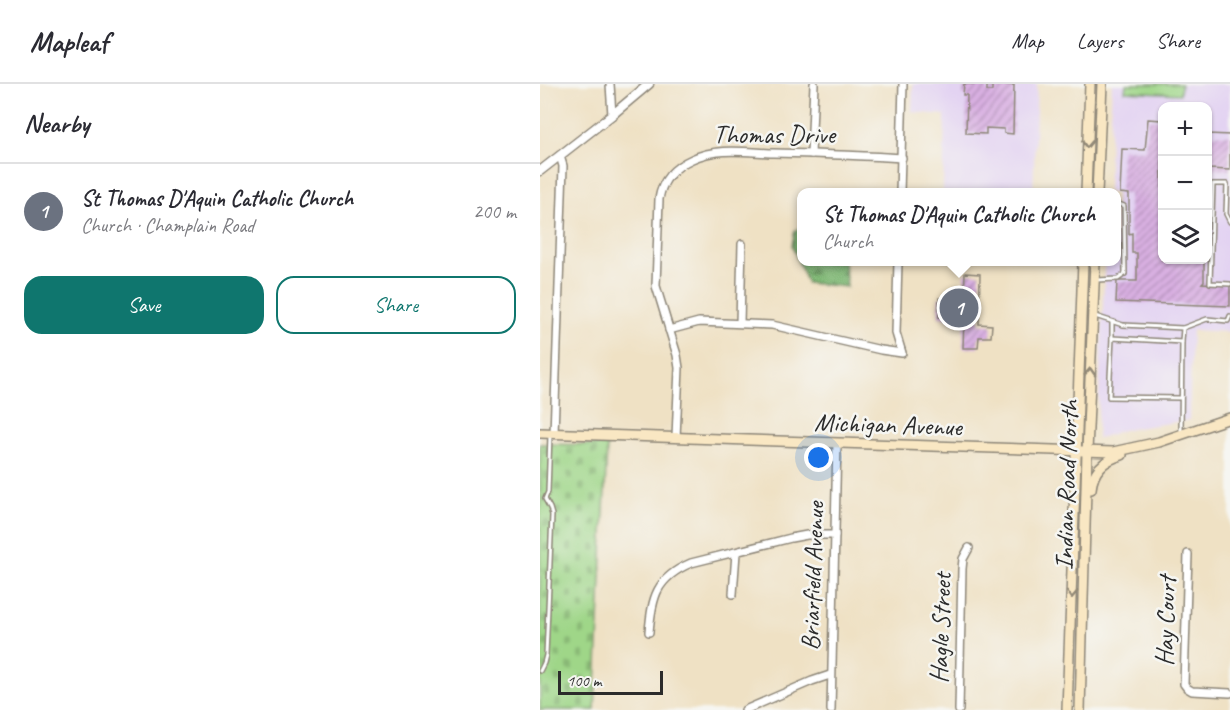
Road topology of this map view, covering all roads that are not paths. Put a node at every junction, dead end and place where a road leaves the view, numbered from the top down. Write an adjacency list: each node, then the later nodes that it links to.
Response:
1 (610, 84): 7 (street)
2 (649, 84): 7 (street)
3 (814, 84): 8 (street)
4 (903, 84): 10 (street)
5 (1089, 84): 14 (main road, one-way to 14)
6 (1102, 84): 15 (main road)
7 (612, 115): 9 (street)
8 (811, 154): 10 (street, Thomas Drive); 29 (street, Thomas Drive)
9 (560, 156): 11 (street); 35 (street)
10 (902, 158): 13 (street)
11 (540, 171)
12 (1229, 183): 17 (lane); 23 (lane)
13 (900, 188)
14 (1086, 188)
15 (1097, 188)
16 (1121, 205): 22 (lane)
17 (1230, 222)
18 (742, 244): 27 (street)
19 (898, 266): 27 (street)
20 (1083, 266): 40 (main road, Indian Road North)
21 (1095, 266): 22 (main road, Indian Road North)
22 (1095, 280): 24 (main road, Indian Road North)
23 (1230, 284)
24 (1093, 315): 26 (lane); 41 (main road, Indian Road North, one-way to 24)
25 (1230, 316): 28 (lane)
26 (1112, 322): 28 (lane); 30 (lane)
27 (740, 324): 29 (street)
28 (1183, 328): 31 (lane)
29 (669, 330): 37 (street, Thomas Drive)
30 (1112, 338): 31 (lane); 32 (lane)
31 (1182, 342): 32 (lane)
32 (1181, 398): 36 (lane)
33 (1230, 418): 36 (main road, Michigan Avenue)
34 (540, 433): 35 (main road, Michigan Avenue)
35 (552, 433): 37 (main road, Michigan Avenue); 42 (lane)
36 (1181, 434): 38 (main road, Michigan Avenue)
37 (676, 437): 39 (main road, Michigan Avenue)
38 (1159, 442): 41 (main road, Michigan Avenue); 44 (main road)
39 (837, 443): 40 (main road, Michigan Avenue); 45 (street, Briarfield Avenue)
40 (1076, 451): 41 (main road, Michigan Avenue); 57 (main road, Indian Road North, one-way to 57)
41 (1087, 452): 44 (main road, Indian Road North)
42 (545, 499): 43 (lane); 51 (lane)
43 (540, 501)
44 (1086, 518): 58 (main road, Indian Road North)
45 (835, 535): 47 (street); 52 (street, Briarfield Avenue)
46 (969, 548): 56 (street, Hagle Street)
47 (736, 553): 49 (street); 50 (street)
48 (1188, 554): 53 (street, Hay Court)
49 (733, 594)
50 (649, 632)
51 (540, 671)
52 (830, 675): 54 (street); 55 (street, Briarfield Avenue)
53 (1230, 693)
54 (745, 710)
55 (831, 710)
56 (958, 710)
57 (1067, 710)
58 (1080, 710)

